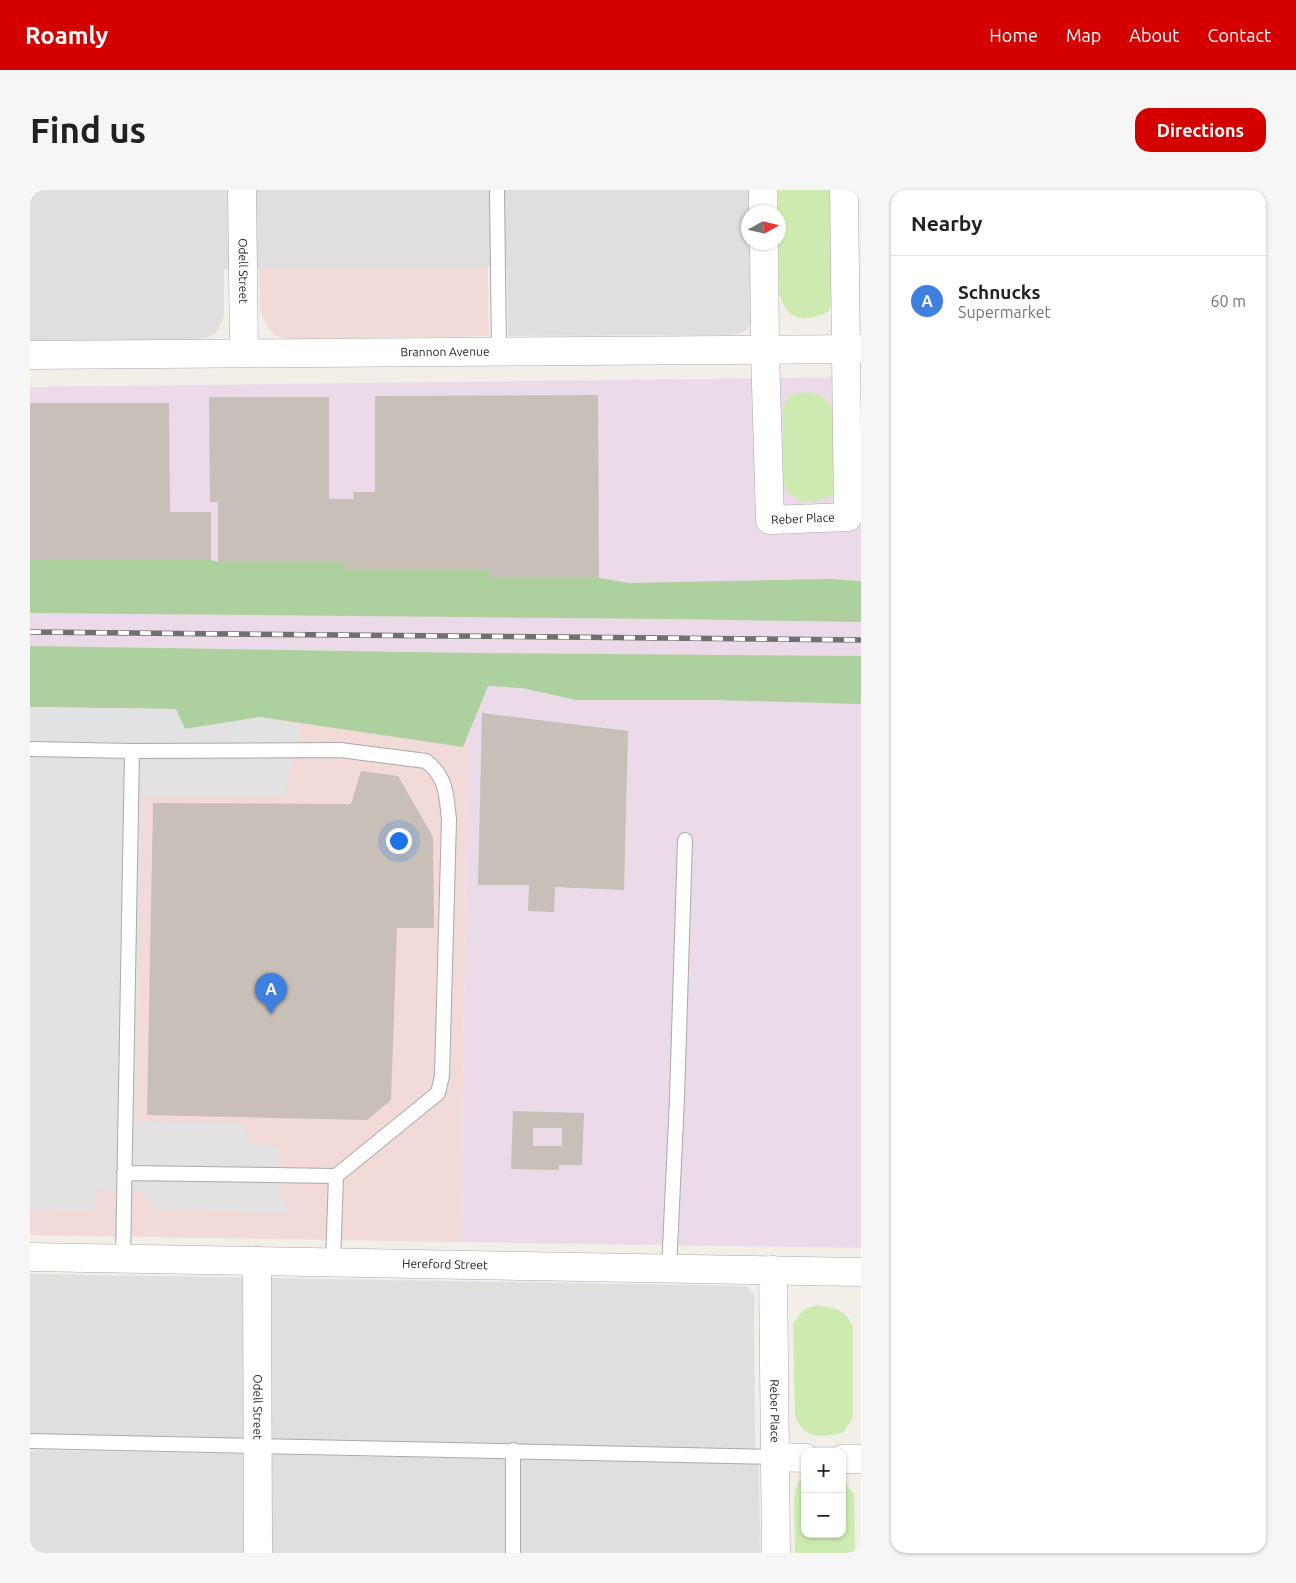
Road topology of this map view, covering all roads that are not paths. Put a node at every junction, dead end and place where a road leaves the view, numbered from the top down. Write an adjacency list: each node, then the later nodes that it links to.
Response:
1 (242, 190): 10 (street, Odell Street)
2 (497, 190): 9 (lane)
3 (763, 190): 5 (street)
4 (844, 190): 7 (street, Reber Place)
5 (764, 205)
6 (764, 250): 8 (street, Reber Place)
7 (853, 349): 8 (street, Brannon Avenue); 8 (street, Reber Place)
8 (765, 350): 9 (street, Brannon Avenue)
9 (499, 352): 10 (street, Brannon Avenue)
10 (244, 353): 11 (street, Brannon Avenue)
11 (30, 355)
12 (30, 749): 13 (lane)
13 (132, 751): 15 (lane); 16 (lane)
14 (685, 840): 21 (lane)
15 (124, 1173): 16 (lane); 18 (lane)
16 (336, 1176): 20 (lane)
17 (30, 1257): 18 (street, Hereford Street)
18 (124, 1259): 19 (street, Hereford Street)
19 (256, 1261): 20 (street, Hereford Street); 25 (street, Odell Street)
20 (333, 1262): 21 (street, Hereford Street)
21 (669, 1268): 22 (street, Hereford Street)
22 (772, 1270): 23 (street, Hereford Street); 27 (street, Reber Place)
23 (861, 1272)
24 (30, 1441): 25 (lane)
25 (257, 1447): 26 (lane); 31 (street, Odell Street)
26 (513, 1450): 27 (lane); 32 (lane)
27 (775, 1457): 28 (street); 33 (street, Reber Place)
28 (801, 1458)
29 (846, 1459): 30 (street)
30 (861, 1459)
31 (258, 1553)
32 (513, 1553)
33 (776, 1553)

